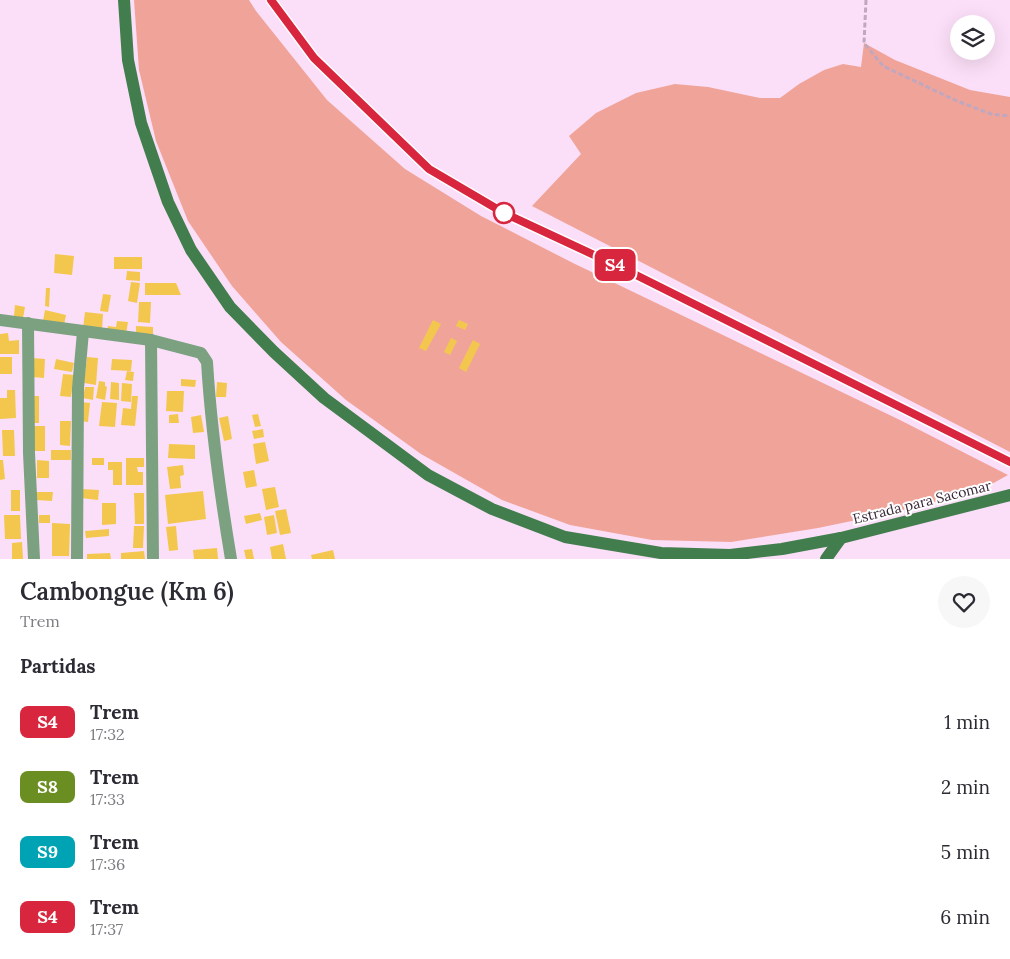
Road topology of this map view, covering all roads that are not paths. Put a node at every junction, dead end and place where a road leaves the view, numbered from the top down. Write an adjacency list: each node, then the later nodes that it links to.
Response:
1 (124, 0): 8 (street)
2 (0, 320): 3 (street)
3 (28, 323): 4 (street); 9 (street)
4 (83, 332): 5 (street); 10 (street)
5 (151, 340): 11 (street); 12 (street)
6 (1010, 495): 7 (street, Estrada para Sacomar)
7 (841, 538): 8 (street, Estrada para Sacomar); 14 (street)
8 (730, 556): 13 (street)
9 (34, 559)
10 (77, 559)
11 (153, 559)
12 (231, 559)
13 (744, 559)
14 (826, 559)

